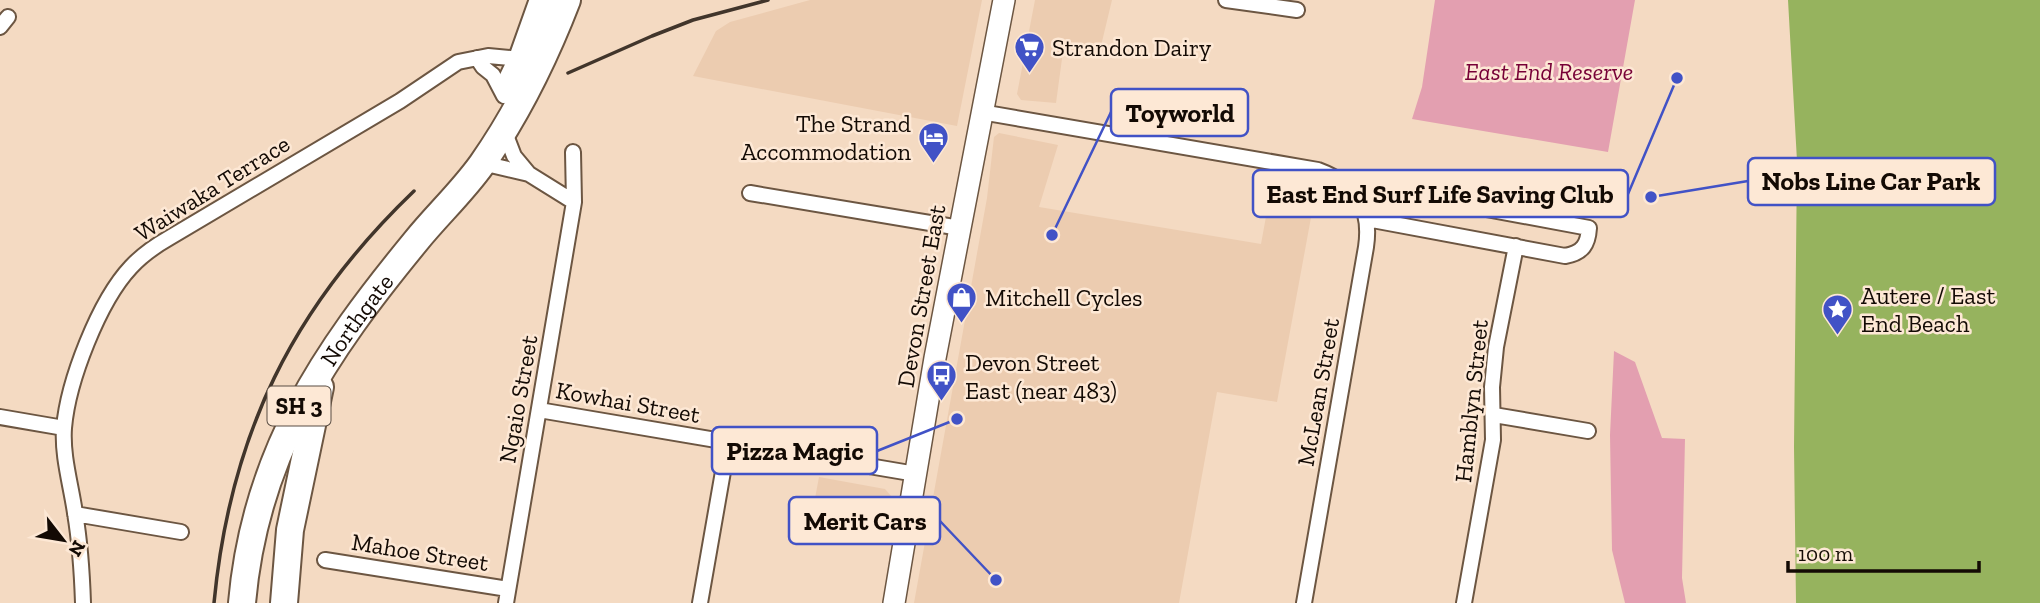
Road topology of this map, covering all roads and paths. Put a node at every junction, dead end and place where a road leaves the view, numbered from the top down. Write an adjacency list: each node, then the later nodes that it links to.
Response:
1 (543, 0): 7 (highway, Northgate / SH 3)
2 (568, 0): 10 (highway, Northgate / SH 3)
3 (1004, 0): 9 (main road, Devon Street East)
4 (1226, 0): 5 (street)
5 (1297, 10)
6 (477, 58): 7 (street, Waiwaka Terrace); 8 (street); 25 (street, Waiwaka Terrace)
7 (522, 58): 8 (highway, Northgate / SH 3)
8 (504, 96): 19 (highway, Northgate / SH 3)
9 (981, 112): 14 (street); 18 (main road, Devon Street East)
10 (504, 130): 12 (highway, Northgate / SH 3); 13 (street)
11 (573, 152): 16 (street, Ngaio Street)
12 (482, 163): 13 (street); 19 (highway, Northgate / SH 3)
13 (529, 174): 16 (street)
14 (1354, 191): 17 (street, McLean Street); 20 (street)
15 (750, 193): 18 (street)
16 (574, 202): 22 (street, Ngaio Street)
17 (1367, 219): 20 (street); 38 (street, McLean Street)
18 (960, 228): 28 (main road, Devon Street East)
19 (417, 239): 21 (highway, Northgate / SH 3)
20 (1516, 246): 23 (street, Hamblyn Street)
21 (340, 340): 34 (highway, Northgate / SH 3); 35 (highway)
22 (539, 410): 27 (street, Kowhai Street); 32 (street, Ngaio Street)
23 (1494, 415): 26 (street); 39 (street, Hamblyn Street)
24 (0, 417): 25 (street)
25 (64, 428): 29 (street, Waiwaka Terrace)
26 (1588, 431)
27 (728, 443): 28 (street, Kowhai Street); 36 (street)
28 (916, 474): 37 (main road, Devon Street East)
29 (75, 514): 30 (street); 33 (street, Waiwaka Terrace)
30 (181, 532)
31 (325, 560): 32 (street, Mahoe Street)
32 (507, 596)
33 (83, 603)
34 (242, 603)
35 (284, 603)
36 (700, 603)
37 (894, 603)
38 (1304, 603)
39 (1464, 603)

